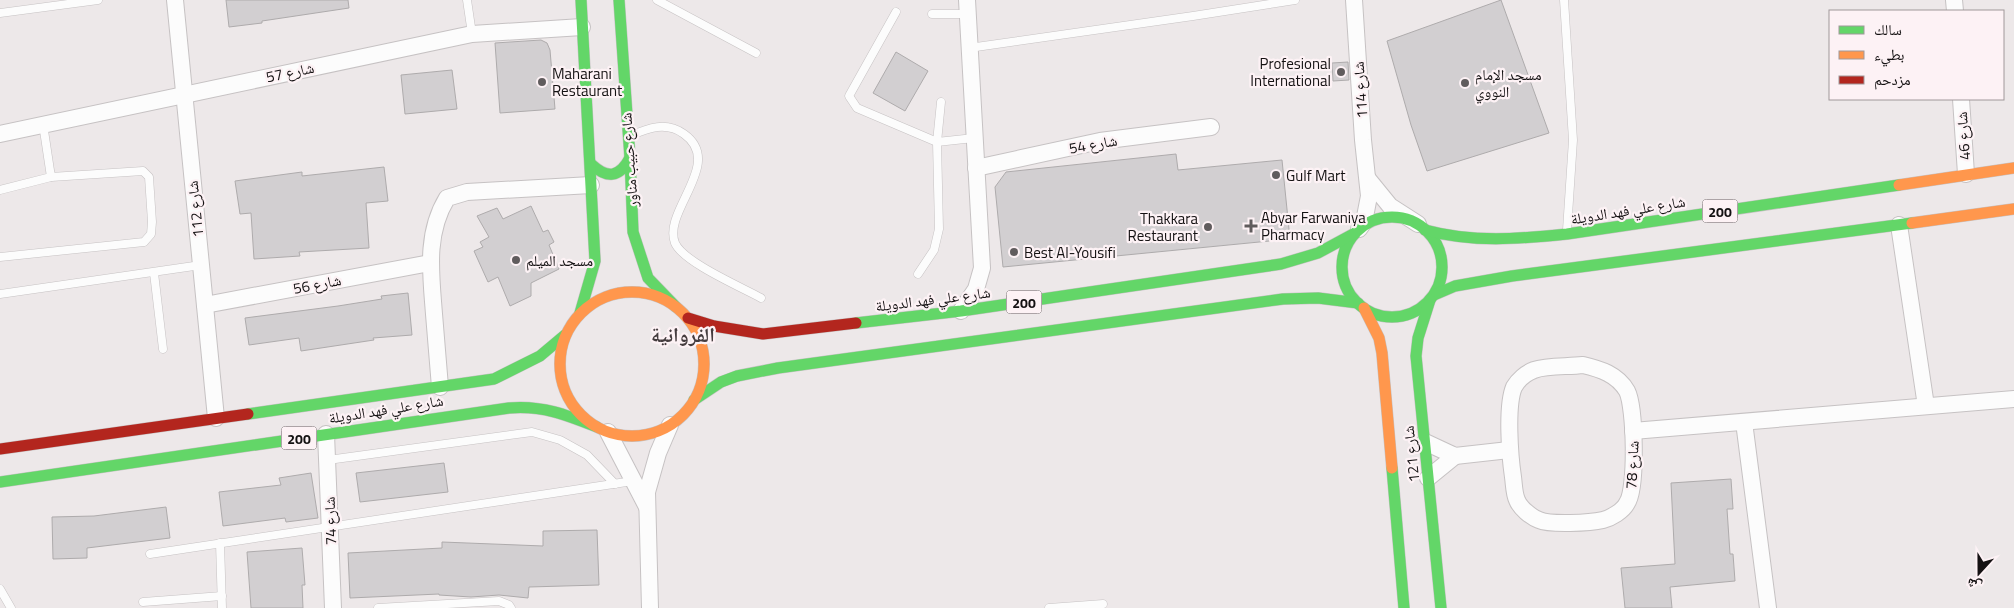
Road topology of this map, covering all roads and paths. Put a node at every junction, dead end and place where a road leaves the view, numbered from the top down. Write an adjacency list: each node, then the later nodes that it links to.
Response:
1 (98, 0): 12 (lane)
2 (175, 0): 18 (street, شارع 112)
3 (467, 0): 15 (lane)
4 (581, 0): 14 (main road)
5 (619, 0): 24 (main road, شارع حبيب مناور)
6 (657, 0): 17 (lane)
7 (1296, 0): 16 (lane)
8 (1354, 0): 33 (street, شارع 114)
9 (1564, 0): 42 (lane)
10 (967, 7): 13 (lane); 16 (street)
11 (896, 12): 26 (lane)
12 (0, 13)
13 (932, 14)
14 (582, 26): 15 (street, شارع 57); 28 (main road)
15 (472, 34): 18 (street, شارع 57)
16 (969, 48): 25 (street)
17 (756, 53)
18 (184, 94): 21 (street, شارع 57); 45 (street, شارع 112)
19 (1961, 100): 31 (street, شارع 46)
20 (941, 102): 26 (lane)
21 (43, 124): 23 (street, شارع 57); 32 (lane)
22 (1211, 127): 29 (street, شارع 54)
23 (0, 134)
24 (628, 136): 27 (main road, شارع حبيب مناور); 50 (lane)
25 (974, 138): 26 (lane); 29 (street)
26 (937, 142): 47 (lane)
27 (630, 158): 28 (main road); 53 (main road, شارع حبيب مناور)
28 (591, 164): 34 (main road)
29 (976, 168): 54 (street)
30 (2014, 168): 31 (main road, شارع علي فهد الدويلة / 200)
31 (1966, 174): 42 (main road, شارع علي فهد الدويلة / 200)
32 (51, 178): 35 (lane); 43 (lane)
33 (1368, 179): 40 (street); 41 (street, شارع 114)
34 (591, 185): 44 (street); 55 (main road)
35 (0, 190)
36 (2014, 202): 38 (main road)
37 (2014, 209): 38 (main road, 200)
38 (2000, 212): 39 (main road, 200)
39 (1899, 225): 49 (main road, 200); 64 (street)
40 (1422, 227): 41 (main road, 200); 42 (main road, شارع علي فهد الدويلة / 200); 49 (main road)
41 (1357, 231): 52 (main road); 54 (main road, شارع علي فهد الدويلة / 200)
42 (1567, 234)
43 (0, 257)
44 (430, 263): 51 (street, شارع 56); 60 (street)
45 (201, 265): 46 (lane); 51 (street, شارع 112)
46 (154, 273): 48 (lane); 58 (lane)
47 (918, 274)
48 (0, 294)
49 (1432, 297): 52 (main road, 200); 71 (main road, شارع 121)
50 (761, 298)
51 (205, 305): 65 (street, شارع 112)
52 (1361, 305): 62 (main road, 200); 95 (main road, شارع 121)
53 (676, 307): 55 (main road, 200); 56 (main road, 200)
54 (961, 311): 56 (main road, شارع علي فهد الدويلة / 200)
55 (580, 313): 57 (main road, 200)
56 (688, 318): 62 (main road, 200)
57 (565, 335): 59 (main road, شارع علي فهد الدويلة / 200); 68 (main road, 200)
58 (163, 349)
59 (459, 384): 60 (main road, شارع علي فهد الدويلة / 200); 63 (main road)
60 (440, 387): 65 (main road, شارع علي فهد الدويلة / 200)
61 (2014, 399): 64 (street, شارع 78)
62 (694, 400): 67 (main road, 200)
63 (471, 403): 68 (main road, شارع علي فهد الدويلة / 200); 70 (main road, شارع علي فهد الدويلة / 200)
64 (1926, 406): 66 (street, شارع 78)
65 (216, 418): 72 (main road, شارع علي فهد الدويلة / 200)
66 (1744, 422): 69 (street, شارع 78); 97 (street)
67 (670, 425): 68 (main road, 200); 80 (street)
68 (603, 429): 77 (street)
69 (1633, 431): 73 (street, شارع 78); 73 (street, شارع 78)
70 (326, 434): 75 (street, شارع 74); 78 (main road, شارع علي فهد الدويلة / 200)
71 (1425, 442): 74 (street); 76 (main road, شارع 121)
72 (0, 449)
73 (1509, 450): 74 (street)
74 (1455, 456): 76 (street)
75 (328, 460): 79 (lane); 81 (street, شارع 74)
76 (1428, 478): 96 (main road, شارع 121)
77 (633, 481): 79 (lane); 80 (street)
78 (0, 482)
79 (615, 484): 81 (lane)
80 (647, 507): 93 (street)
81 (331, 527): 82 (lane); 90 (street, شارع 74)
82 (220, 543): 83 (lane); 85 (lane)
83 (150, 554)
84 (0, 589): 88 (lane)
85 (222, 596): 86 (lane); 89 (lane)
86 (143, 602)
87 (1102, 604): 94 (lane)
88 (11, 608)
89 (222, 608)
90 (333, 608)
91 (378, 608): 92 (lane)
92 (511, 608)
93 (650, 608)
94 (1050, 608)
95 (1404, 608)
96 (1440, 608)
97 (1768, 608)

